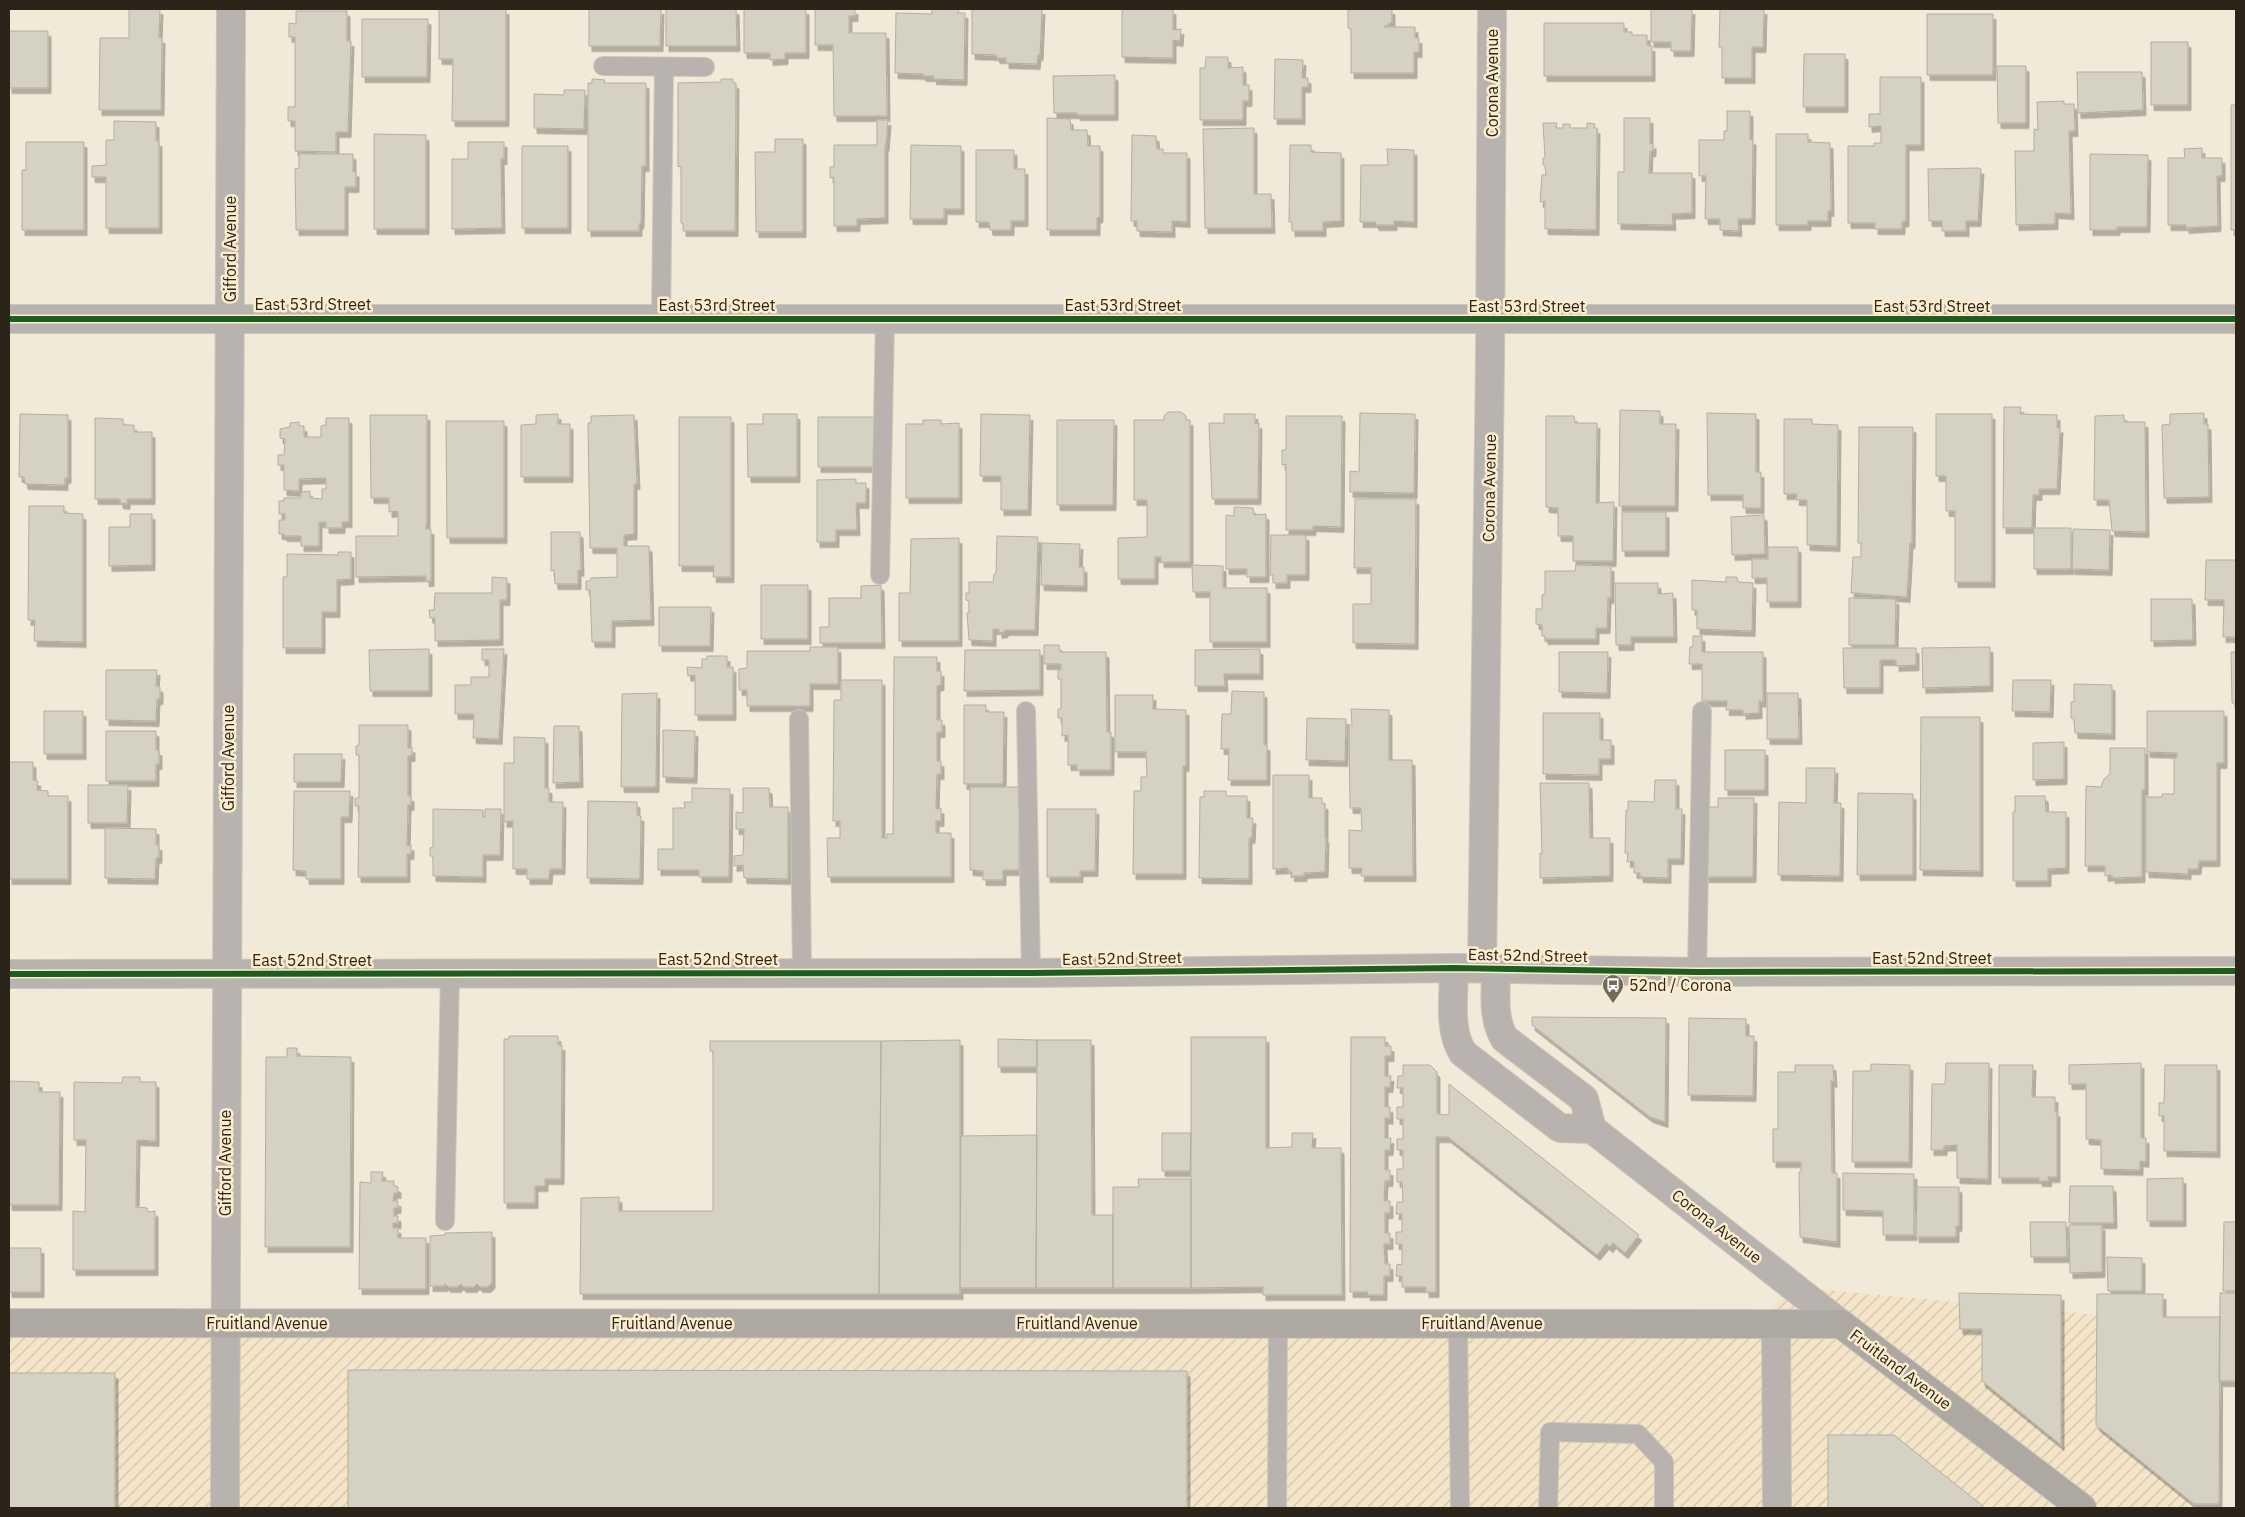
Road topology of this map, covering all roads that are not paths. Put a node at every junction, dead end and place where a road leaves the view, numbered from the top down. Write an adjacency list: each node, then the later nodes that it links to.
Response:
1 (231, 9): 6 (street, Gifford Avenue)
2 (1492, 9): 11 (street, Corona Avenue)
3 (603, 66): 4 (lane)
4 (664, 67): 5 (lane); 8 (lane)
5 (706, 67)
6 (230, 318): 7 (street, East 53rd Street); 8 (street, East 53rd Street); 24 (street, Gifford Avenue)
7 (9, 319)
8 (661, 319): 9 (street, East 53rd Street)
9 (885, 319): 11 (street, East 53rd Street); 12 (lane)
10 (2236, 319): 11 (street, East 53rd Street)
11 (1490, 320): 17 (street, Corona Avenue)
12 (880, 575)
13 (1026, 711): 19 (lane)
14 (1702, 711): 20 (lane)
15 (799, 718): 22 (lane)
16 (1454, 968): 17 (street, East 52nd Street); 19 (street, East 52nd Street); 25 (street)
17 (1489, 968): 20 (street, East 52nd Street); 25 (street, Corona Avenue)
18 (2236, 971): 20 (street, East 52nd Street)
19 (1031, 972): 22 (street, East 52nd Street)
20 (1698, 972)
21 (450, 973): 22 (street, East 52nd Street); 24 (street, East 52nd Street); 26 (lane)
22 (802, 973)
23 (9, 974): 24 (street, East 52nd Street)
24 (226, 974): 28 (street, Gifford Avenue)
25 (1592, 1129): 32 (street, Corona Avenue)
26 (445, 1220)
27 (9, 1323): 28 (street, Fruitland Avenue)
28 (224, 1323): 29 (street, Fruitland Avenue); 33 (street, Gifford Avenue)
29 (1278, 1323): 30 (street, Fruitland Avenue); 34 (lane)
30 (1458, 1323): 31 (street, Fruitland Avenue); 35 (lane)
31 (1776, 1324): 32 (street, Fruitland Avenue); 38 (street)
32 (1841, 1324): 39 (street, Fruitland Avenue)
33 (225, 1508)
34 (1277, 1508)
35 (1460, 1508)
36 (1548, 1508): 37 (lane)
37 (1664, 1508)
38 (1777, 1508)
39 (2082, 1508)

